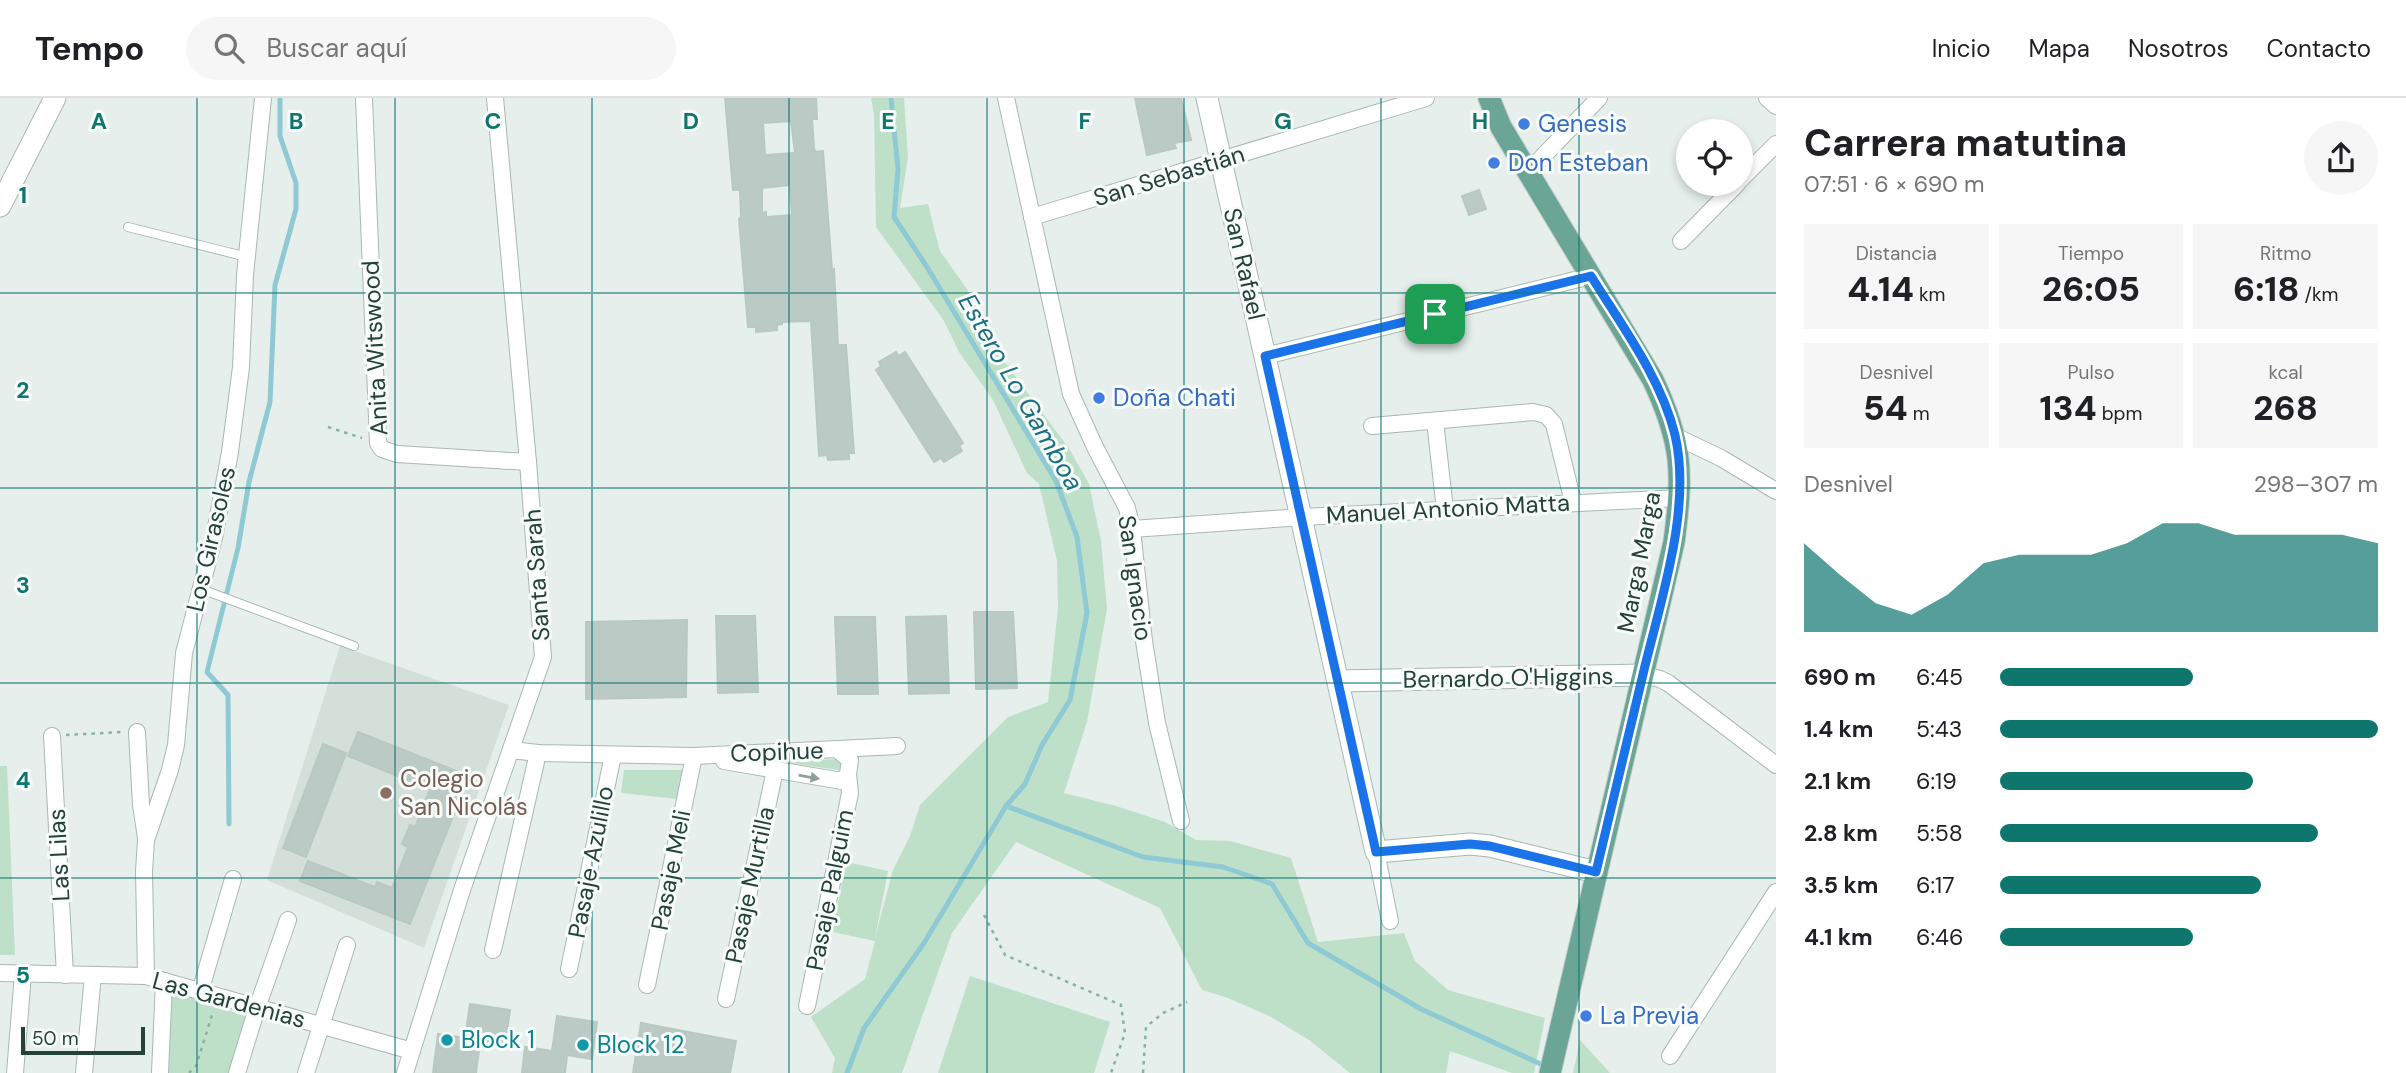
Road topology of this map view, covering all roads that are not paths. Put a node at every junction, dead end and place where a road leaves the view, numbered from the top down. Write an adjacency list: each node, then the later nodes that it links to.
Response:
1 (55, 98): 17 (street)
2 (263, 98): 21 (street, Los Girasoles)
3 (364, 98): 27 (street, Anita Witswood)
4 (495, 98): 27 (street, Santa Sarah)
5 (1006, 98): 18 (street, San Ignacio)
6 (1207, 98): 13 (street, San Rafael)
7 (1426, 98): 13 (street, San Sebastián)
8 (1489, 98): 15 (main road, Marga Marga)
9 (1599, 98): 15 (street)
10 (1767, 98): 11 (street)
11 (1776, 106)
12 (1776, 144): 14 (street)
13 (1220, 160): 18 (street, San Sebastián); 23 (street, San Rafael)
14 (1753, 167)
15 (1528, 172): 22 (main road, Marga Marga)
16 (1725, 196): 20 (street)
17 (0, 206)
18 (1032, 216): 33 (street, San Ignacio)
19 (128, 227): 21 (lane)
20 (1681, 241)
21 (247, 257): 34 (street, Los Girasoles)
22 (1591, 276): 23 (street); 26 (main road, Marga Marga)
23 (1265, 356): 32 (street, San Rafael)
24 (1435, 422): 25 (street); 30 (street); 31 (street)
25 (1372, 426)
26 (1675, 436): 28 (street); 29 (main road, Marga Marga)
27 (528, 462): 41 (street, Santa Sarah)
28 (1776, 491)
29 (1680, 498): 30 (street, Manuel Antonio Matta); 36 (main road, Marga Marga)
30 (1573, 502): 31 (street, Manuel Antonio Matta)
31 (1445, 510): 32 (street, Manuel Antonio Matta)
32 (1302, 517): 33 (street, Manuel Antonio Matta); 37 (street, San Rafael)
33 (1132, 529): 49 (street, San Ignacio)
34 (201, 589): 35 (lane); 50 (street, Los Girasoles)
35 (354, 646)
36 (1643, 676): 37 (street, Bernardo O'Higgins); 46 (street, Bernardo O'Higgins); 52 (main road, Marga Marga)
37 (1338, 681): 51 (street, San Rafael)
38 (136, 732): 50 (street)
39 (52, 736): 62 (street, Las Lilas)
40 (897, 746): 42 (street)
41 (511, 750): 43 (street, Copihue); 72 (street, Santa Sarah)
42 (838, 750): 45 (street, Copihue); 48 (street, Copihue)
43 (538, 753): 44 (street, Copihue); 58 (street)
44 (613, 755): 45 (street, Copihue); 59 (street, Pasaje Azulillo)
45 (694, 756): 47 (street, Copihue); 66 (street, Pasaje Meli)
46 (1776, 765)
47 (775, 770): 48 (street, Copihue, one-way to 48); 68 (street, Pasaje Murtilla)
48 (848, 774): 69 (street, Pasaje Palguim)
49 (1181, 821)
50 (146, 840): 64 (street, Los Girasoles)
51 (1376, 852): 52 (street); 56 (street, San Rafael)
52 (1596, 872): 80 (main road, Marga Marga)
53 (233, 879): 67 (street)
54 (1776, 892): 73 (street)
55 (288, 920): 70 (street)
56 (1390, 921)
57 (348, 945): 71 (street)
58 (493, 950)
59 (569, 969)
60 (0, 973): 61 (street, Las Gardenias)
61 (23, 974): 62 (street, Las Gardenias); 74 (street)
62 (65, 975): 63 (street, Las Gardenias)
63 (93, 975): 64 (street, Las Gardenias); 75 (street)
64 (146, 976): 65 (street, Las Gardenias)
65 (164, 981): 67 (street, Las Gardenias); 76 (street)
66 (647, 985)
67 (200, 992): 70 (street, Las Gardenias)
68 (726, 999)
69 (807, 1006)
70 (257, 1008): 71 (street, Las Gardenias); 77 (street)
71 (320, 1026): 72 (street, Las Gardenias); 78 (street)
72 (412, 1051): 79 (street, Santa Sarah)
73 (1670, 1056)
74 (15, 1073)
75 (83, 1073)
76 (160, 1073)
77 (237, 1073)
78 (306, 1073)
79 (405, 1073)
80 (1550, 1073)

